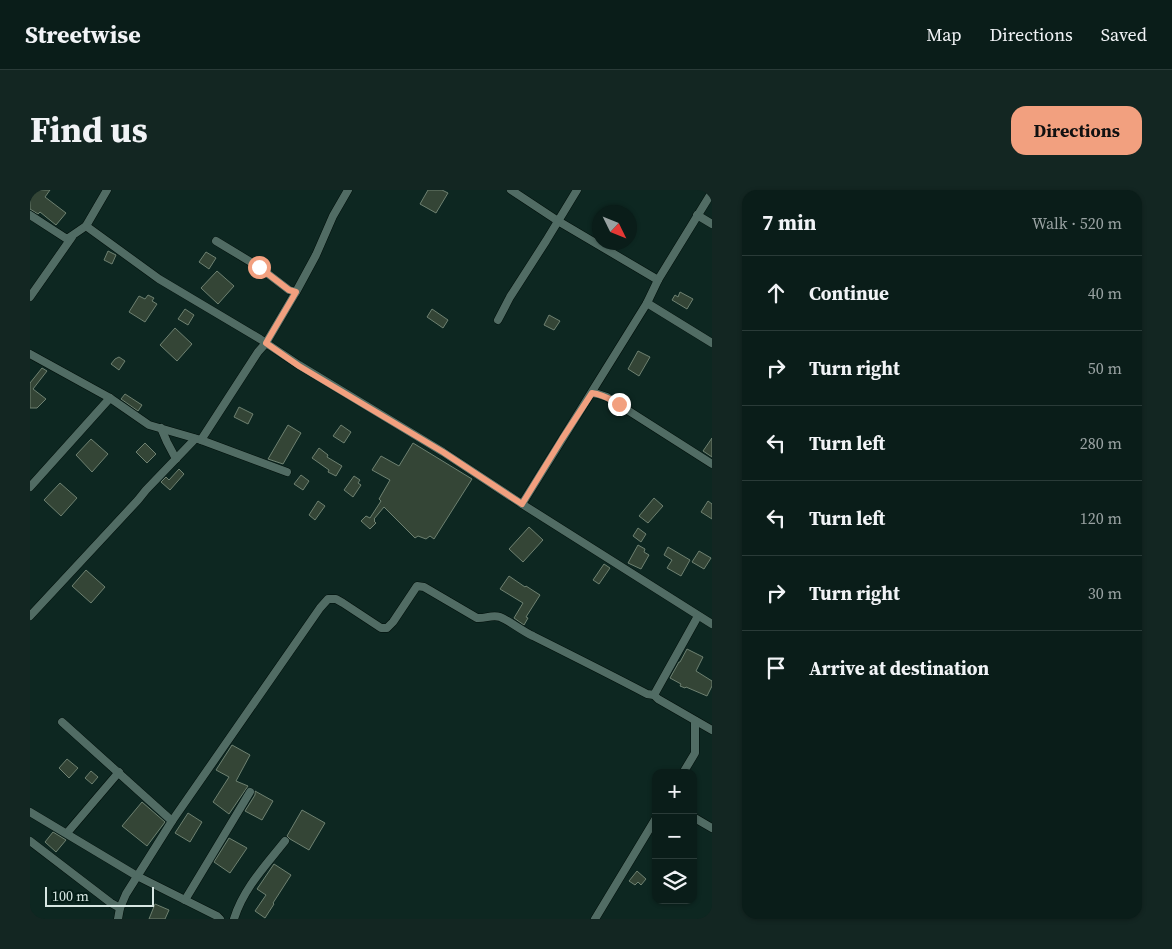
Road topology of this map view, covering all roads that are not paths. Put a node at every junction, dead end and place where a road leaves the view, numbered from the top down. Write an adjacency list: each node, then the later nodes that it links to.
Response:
1 (107, 190): 10 (street)
2 (348, 190): 14 (street)
3 (511, 190): 8 (street)
4 (577, 190): 8 (street)
5 (712, 192): 7 (street)
6 (30, 215): 11 (street)
7 (697, 215): 9 (street); 13 (street)
8 (558, 221): 13 (street); 17 (street)
9 (712, 224)
10 (86, 226): 11 (street); 18 (street)
11 (72, 237): 15 (street)
12 (216, 241): 14 (street)
13 (658, 280): 16 (street)
14 (296, 292): 18 (street)
15 (30, 297)
16 (647, 303): 19 (street); 21 (street)
17 (498, 320)
18 (266, 343): 24 (street); 29 (street)
19 (712, 343)
20 (30, 354): 22 (street)
21 (592, 393): 26 (street); 29 (street)
22 (110, 398): 23 (street); 28 (street)
23 (161, 428): 24 (street); 25 (street)
24 (198, 440): 25 (street); 27 (street)
25 (176, 459): 30 (street)
26 (712, 464)
27 (287, 472)
28 (30, 487)
29 (522, 504): 31 (street)
30 (30, 616)
31 (698, 616): 32 (street); 33 (street)
32 (712, 624)
33 (654, 695): 34 (street); 42 (street)
34 (695, 721): 36 (street); 37 (street)
35 (62, 722): 38 (street)
36 (712, 730)
37 (685, 769)
38 (119, 772): 42 (street); 45 (street)
39 (250, 792): 49 (street)
40 (30, 812): 45 (street)
41 (697, 819): 44 (street)
42 (172, 821): 48 (street)
43 (652, 825): 54 (street)
44 (712, 828)
45 (67, 833): 48 (street)
46 (30, 841): 50 (street)
47 (285, 841): 53 (street)
48 (137, 876): 49 (street); 50 (street)
49 (185, 900): 52 (street)
50 (120, 908): 51 (street)
51 (118, 919)
52 (220, 919)
53 (234, 919)
54 (595, 919)

